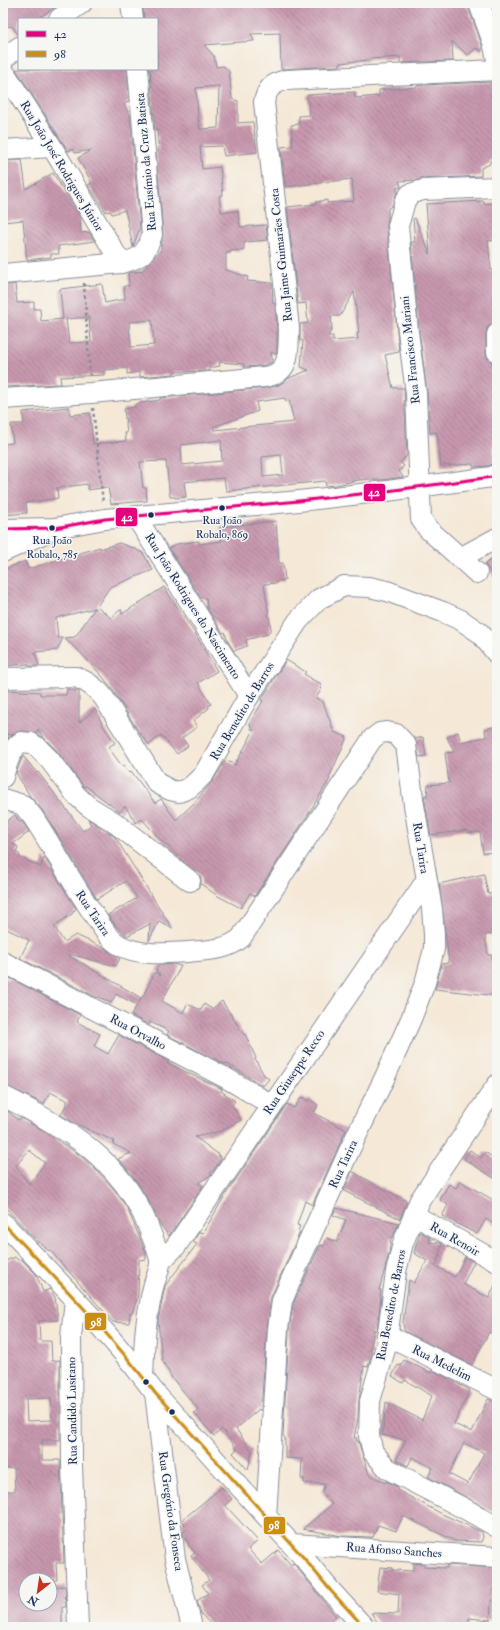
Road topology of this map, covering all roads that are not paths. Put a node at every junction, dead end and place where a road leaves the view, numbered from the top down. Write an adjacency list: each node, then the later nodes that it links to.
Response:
1 (82, 3): 4 (street)
2 (131, 3): 5 (street)
3 (479, 3): 8 (street)
4 (60, 18)
5 (133, 18)
6 (18, 48): 7 (street)
7 (3, 59)
8 (497, 59)
9 (3, 70): 12 (street, Rua João José Rodrigues Júnior)
10 (138, 70): 15 (street, Rua Eusímio da Cruz Batista)
11 (497, 70): 19 (street, Rua Jaime Guimarães Costa)
12 (52, 147): 13 (street); 15 (street, Rua João José Rodrigues Júnior)
13 (3, 150)
14 (497, 186): 21 (street, Rua Francisco Mariani)
15 (121, 263): 16 (street, Rua Eusímio da Cruz Batista)
16 (3, 274)
17 (497, 334): 18 (street)
18 (497, 352)
19 (3, 399)
20 (497, 474): 21 (street)
21 (419, 487): 22 (street); 27 (street, Rua Francisco Mariani)
22 (136, 517): 23 (street); 31 (street, Rua João Rodrigues do Nascimento)
23 (55, 528): 24 (street); 26 (street)
24 (3, 529)
25 (497, 538): 27 (street)
26 (3, 552)
27 (460, 558): 28 (street, Rua Francisco Mariani)
28 (477, 573)
29 (497, 654): 31 (street, Rua Benedito de Barros)
30 (3, 678): 31 (street, Rua Benedito de Barros)
31 (249, 696)
32 (3, 777): 34 (street)
33 (3, 799): 35 (street, Rua Tarira)
34 (190, 881)
35 (426, 881): 39 (street, Rua Giuseppe Recco); 49 (street, Rua Tarira)
36 (3, 962): 39 (street, Rua Orvalho)
37 (497, 1085): 40 (street, Rua Benedito de Barros)
38 (3, 1096): 42 (street)
39 (272, 1105): 42 (street, Rua Giuseppe Recco)
40 (414, 1215): 43 (street, Rua Renoir); 45 (street, Rua Benedito de Barros)
41 (3, 1223): 44 (street)
42 (160, 1262): 46 (street)
43 (497, 1262)
44 (75, 1300): 46 (street); 53 (street, Rua Candido Lusitano)
45 (387, 1335): 47 (street, Rua Medelim); 50 (street, Rua Benedito de Barros)
46 (143, 1377): 48 (street)
47 (497, 1390)
48 (155, 1393): 49 (street); 54 (street, Rua Gregório da Fonseca)
49 (266, 1516): 51 (street)
50 (497, 1527)
51 (292, 1544): 52 (street, Rua Afonso Sanches); 55 (street)
52 (497, 1556)
53 (78, 1627)
54 (192, 1627)
55 (364, 1627)

